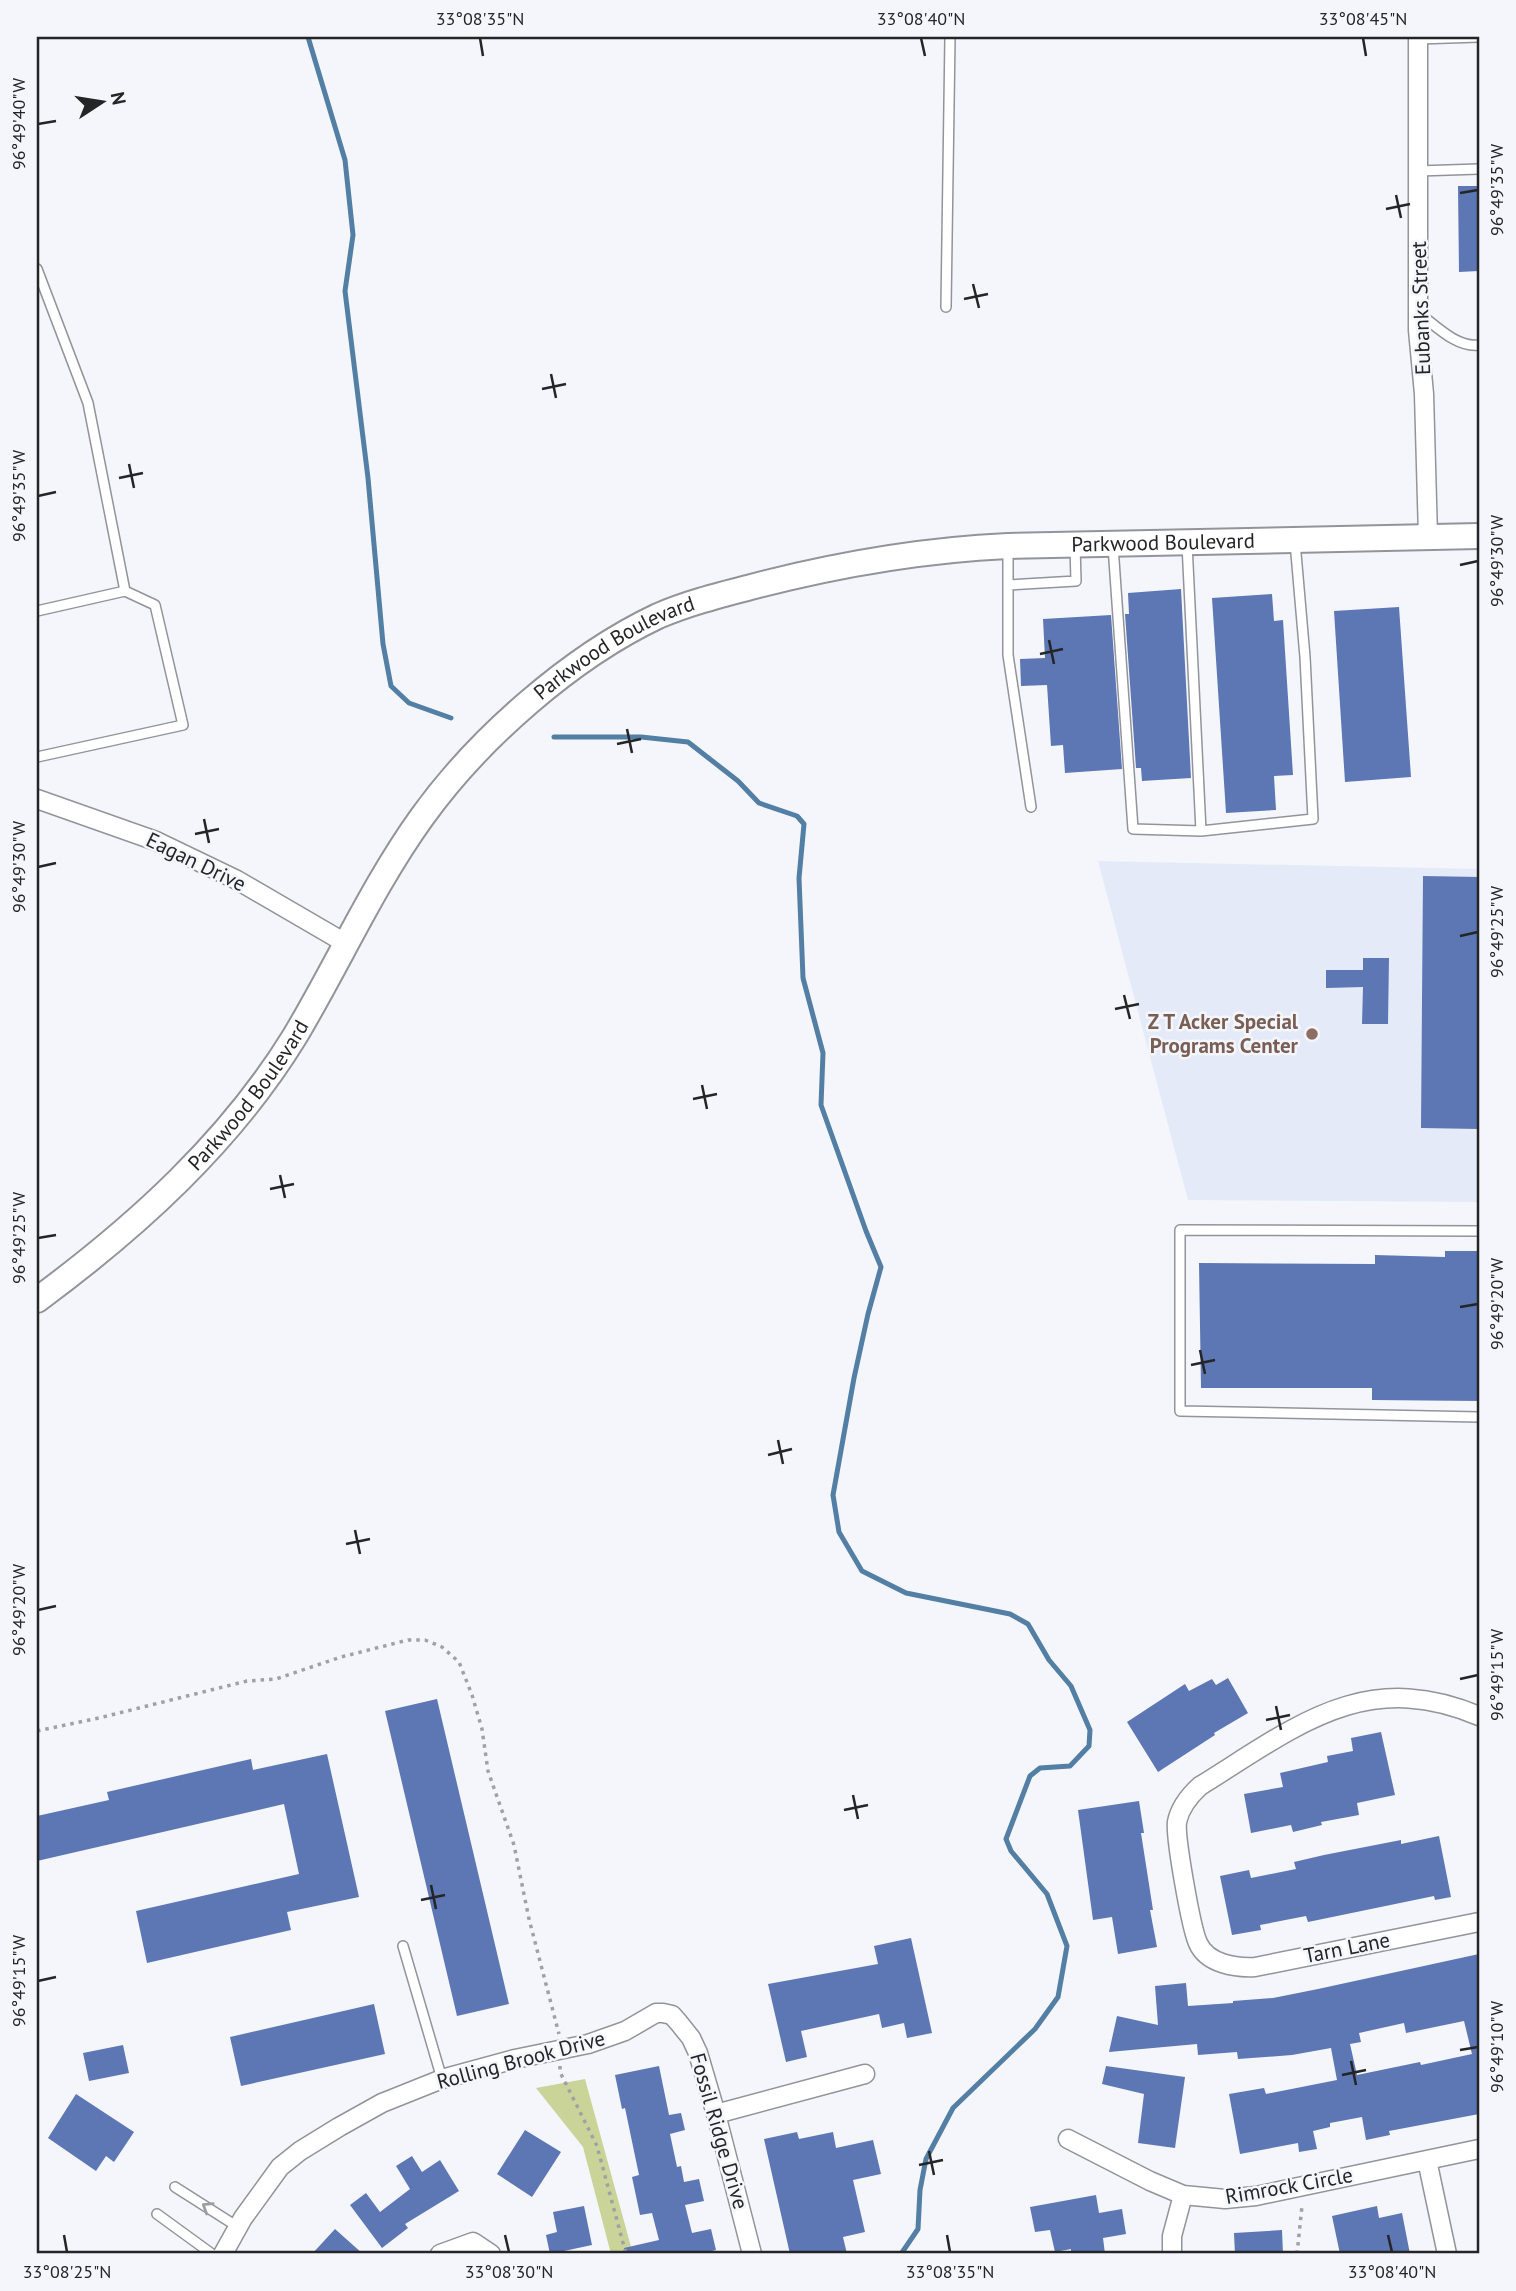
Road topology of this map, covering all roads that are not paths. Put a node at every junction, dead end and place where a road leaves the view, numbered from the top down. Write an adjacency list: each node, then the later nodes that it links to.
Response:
1 (950, 37): 7 (lane)
2 (1479, 37): 3 (lane)
3 (1418, 38): 5 (street, Eubanks Street)
4 (1479, 169): 5 (lane)
5 (1418, 171): 8 (street, Eubanks Street)
6 (37, 270): 18 (lane)
7 (946, 307)
8 (1418, 313): 9 (lane); 11 (street, Eubanks Street)
9 (1479, 345)
10 (1479, 536): 11 (main road, Parkwood Boulevard)
11 (1428, 537): 12 (main road, Parkwood Boulevard)
12 (1295, 540): 13 (main road, Parkwood Boulevard); 23 (lane)
13 (1186, 543): 14 (main road, Parkwood Boulevard); 23 (lane)
14 (1113, 544): 15 (main road, Parkwood Boulevard); 23 (lane)
15 (1075, 545): 16 (main road, Parkwood Boulevard); 17 (lane)
16 (1008, 546): 17 (lane); 24 (main road, Parkwood Boulevard)
17 (1008, 585): 22 (lane)
18 (125, 591): 19 (lane); 20 (lane)
19 (37, 611)
20 (37, 757)
21 (37, 799): 24 (street, Eagan Drive)
22 (1031, 807)
23 (1201, 831)
24 (347, 944): 26 (main road, Parkwood Boulevard)
25 (1479, 1231): 27 (lane)
26 (37, 1300)
27 (1479, 1417)
28 (1479, 1716): 29 (street, Tarn Lane)
29 (1479, 1922)
30 (403, 1946): 33 (lane)
31 (672, 2015): 33 (street, Rolling Brook Drive); 34 (street, Fossil Ridge Drive)
32 (865, 2074): 34 (street)
33 (442, 2079): 41 (street, Rolling Brook Drive)
34 (716, 2114): 46 (street, Fossil Ridge Drive)
35 (1068, 2138): 39 (street, Rimrock Circle)
36 (1479, 2149): 37 (street, Rimrock Circle)
37 (1427, 2160): 39 (street, Rimrock Circle); 48 (street)
38 (175, 2187): 41 (lane, one-way to 38)
39 (1183, 2195): 47 (street)
40 (157, 2214): 43 (lane)
41 (238, 2227): 44 (street, Rolling Brook Drive)
42 (489, 2252): 45 (street)
43 (212, 2254)
44 (223, 2254)
45 (440, 2254)
46 (752, 2254)
47 (1172, 2254)
48 (1447, 2254)

